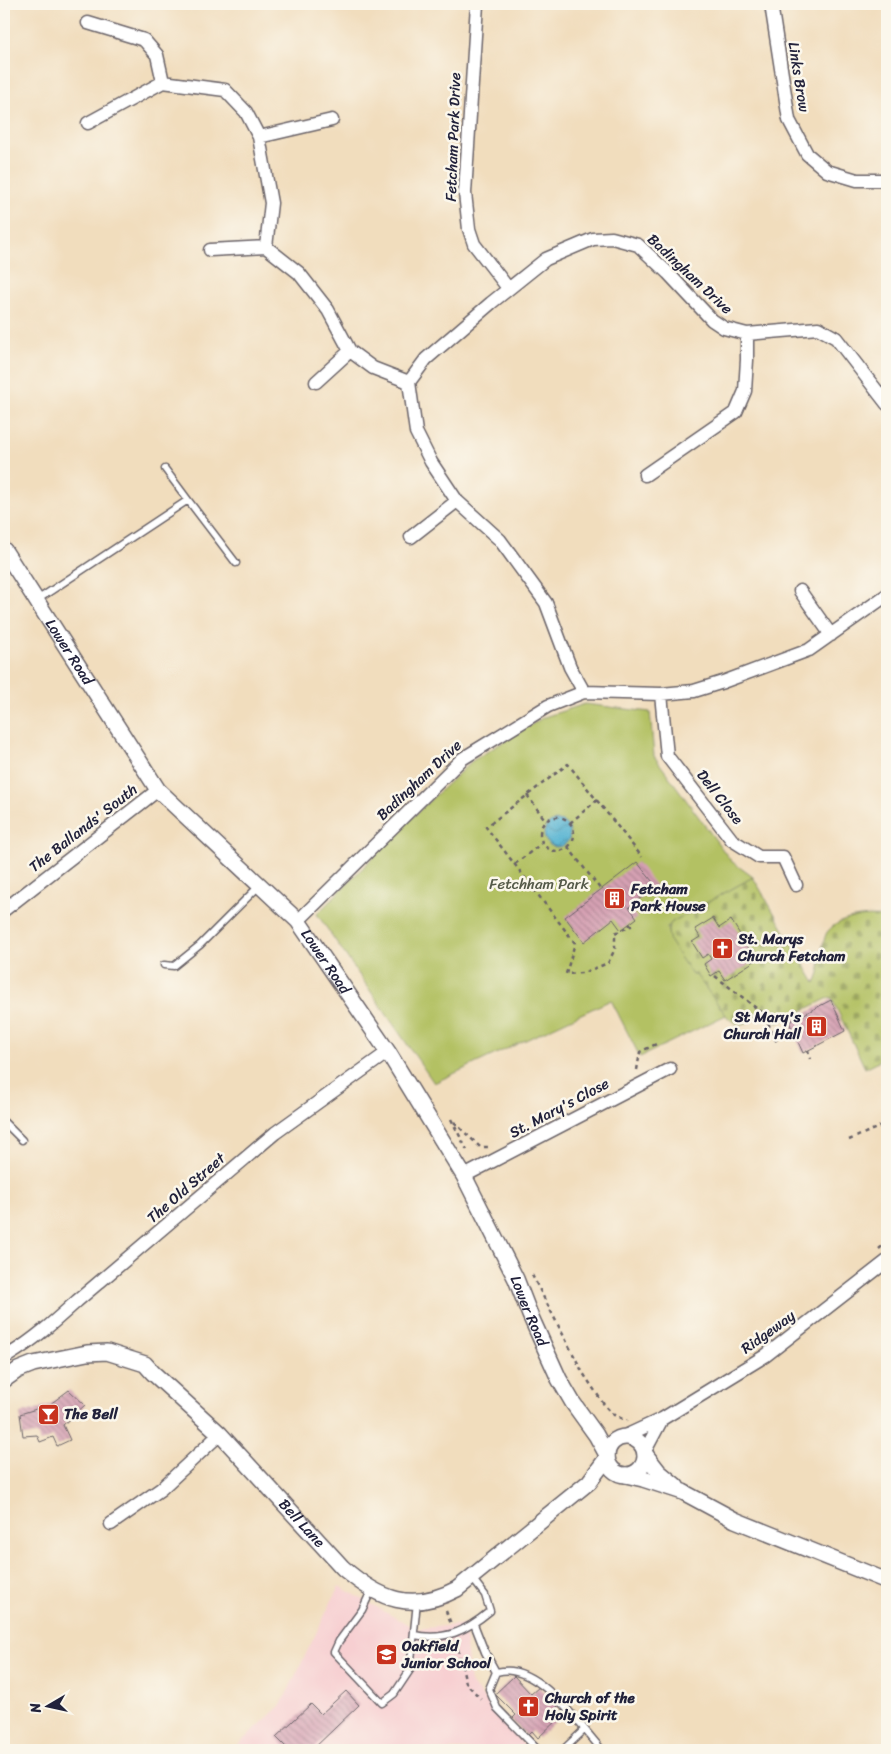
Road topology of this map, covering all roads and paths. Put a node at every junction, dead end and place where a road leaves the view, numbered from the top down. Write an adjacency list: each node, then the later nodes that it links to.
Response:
1 (477, 4): 11 (street, Fetcham Park Drive)
2 (771, 4): 8 (street, Links Brow)
3 (88, 23): 4 (street)
4 (163, 82): 6 (street); 7 (street)
5 (332, 120): 7 (street)
6 (88, 123)
7 (259, 137): 9 (street)
8 (887, 180)
9 (266, 247): 10 (street); 13 (street)
10 (210, 250)
11 (508, 288): 12 (street, Badingham Drive); 15 (street, Badingham Drive)
12 (747, 334): 16 (street, Badingham Drive); 18 (street)
13 (350, 351): 14 (street); 15 (street)
14 (316, 382)
15 (409, 382): 20 (street)
16 (887, 404)
17 (165, 469): 19 (lane)
18 (644, 475)
19 (188, 500): 23 (lane); 27 (lane)
20 (458, 501): 21 (street); 29 (street)
21 (411, 537)
22 (4, 550): 24 (street, Lower Road)
23 (236, 563)
24 (8, 566): 27 (street, Lower Road)
25 (800, 591): 28 (street)
26 (887, 595): 28 (street, Badingham Drive)
27 (36, 601): 31 (street, Lower Road)
28 (831, 635): 30 (street, Badingham Drive)
29 (584, 692): 30 (street, Badingham Drive); 44 (street, Badingham Drive)
30 (660, 694): 41 (street, Dell Close)
31 (158, 790): 40 (street, Lower Road); 43 (street, The Ballands' South)
32 (527, 795): 33 (path); 34 (path); 39 (path)
33 (596, 800): 35 (path); 38 (path)
34 (546, 821): 35 (path); 36 (path)
35 (570, 823): 37 (path)
36 (542, 843): 37 (path); 39 (path)
37 (568, 847): 42 (path)
38 (642, 857)
39 (515, 864): 45 (path)
40 (260, 885): 44 (street, Lower Road); 46 (lane)
41 (796, 885)
42 (601, 890)
43 (4, 910)
44 (298, 921): 51 (street, Lower Road)
45 (629, 924)
46 (164, 965)
47 (714, 976): 49 (path)
48 (658, 1043): 54 (path)
49 (778, 1045)
50 (808, 1050): 52 (path)
51 (388, 1052): 60 (street, Lower Road); 65 (street, The Old Street)
52 (810, 1059)
53 (670, 1069): 60 (street, St. Mary's Close)
54 (633, 1075)
55 (4, 1122): 57 (lane)
56 (887, 1126): 58 (path)
57 (22, 1140)
58 (849, 1140)
59 (495, 1144): 60 (path)
60 (471, 1172): 68 (street, Lower Road)
61 (887, 1242): 62 (path)
62 (873, 1253)
63 (887, 1261): 69 (street, Ridgeway)
64 (547, 1306): 70 (path)
65 (7, 1353): 66 (street)
66 (18, 1370): 67 (street, Bell Lane); 71 (street, Bell Lane)
67 (4, 1380)
68 (583, 1419): 72 (street, Lower Road); 74 (street, Lower Road)
69 (662, 1419): 72 (street, Ridgeway); 73 (street)
70 (634, 1420)
71 (220, 1434): 78 (street); 81 (street, Bell Lane)
72 (622, 1438): 73 (street, Lower Road); 74 (street)
73 (645, 1453): 75 (street); 77 (street, Lower Road)
74 (607, 1456): 75 (street, Lower Road); 76 (street, Bell Lane)
75 (623, 1475): 76 (street, Bell Lane); 77 (street, Lower Road)
76 (589, 1482): 79 (street, Bell Lane)
77 (683, 1492): 80 (street, Lower Road)
78 (111, 1524)
79 (472, 1578): 82 (street, Bell Lane); 83 (lane)
80 (887, 1581)
81 (372, 1589): 82 (street, Bell Lane); 84 (lane)
82 (417, 1602): 84 (lane)
83 (474, 1624): 84 (lane); 85 (lane)
84 (414, 1635)
85 (496, 1672): 86 (lane); 87 (lane)
86 (584, 1730): 88 (lane); 89 (lane)
87 (538, 1750)
88 (563, 1750)
89 (602, 1750)

